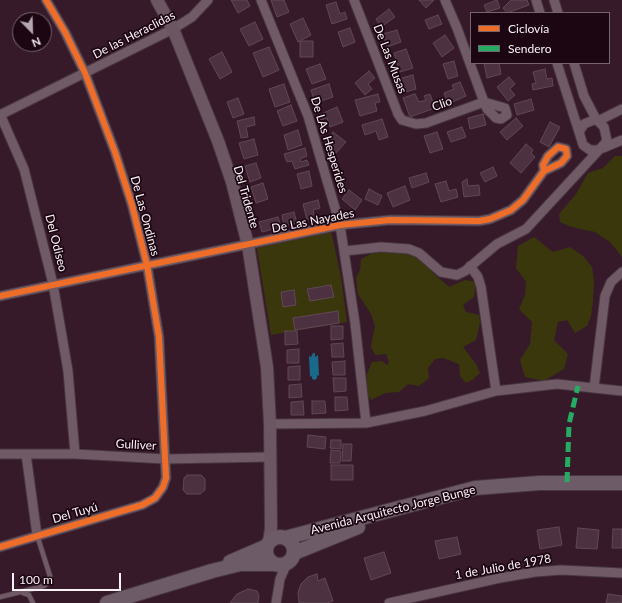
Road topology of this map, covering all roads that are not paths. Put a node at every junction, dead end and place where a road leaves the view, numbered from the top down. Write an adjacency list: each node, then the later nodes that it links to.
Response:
1 (46, 0): 14 (street, De Las Ondinas)
2 (157, 0): 11 (main road, Del Tridente)
3 (208, 0): 11 (street, De las Heraclidas)
4 (261, 0): 23 (street, De LAs Hesperides)
5 (354, 0): 18 (street, De Las Musas)
6 (445, 0): 18 (street, Clio)
7 (536, 0): 9 (street)
8 (554, 0): 10 (street)
9 (540, 12)
10 (558, 12)
11 (173, 28): 14 (street, De las Heraclidas); 24 (main road, Del Tridente)
12 (558, 64): 19 (street)
13 (574, 64): 17 (street)
14 (85, 73): 16 (street, De las Heraclidas); 26 (street, De Las Ondinas)
15 (622, 108): 17 (street)
16 (0, 115): 29 (street, Del Odiseo)
17 (597, 120): 19 (street); 21 (street)
18 (408, 123)
19 (579, 132): 21 (street)
20 (622, 140): 21 (street)
21 (601, 149): 27 (street)
22 (544, 171): 23 (street, De Las Nayades)
23 (340, 225): 24 (street, De Las Nayades); 25 (street, De LAs Hesperides)
24 (248, 245): 26 (street, De Las Nayades); 35 (main road, Del Tridente)
25 (345, 251): 27 (street); 34 (street, De LAs Hesperides)
26 (147, 265): 29 (street, De Las Nayades); 40 (street, De Las Ondinas)
27 (470, 266): 33 (street)
28 (622, 272): 31 (street)
29 (53, 284): 30 (street, De Las Nayades); 38 (street, Del Odiseo)
30 (0, 296)
31 (594, 388): 32 (street); 33 (street)
32 (622, 391)
33 (496, 392): 34 (street)
34 (366, 423): 35 (street)
35 (270, 424): 39 (main road, Del Tridente)
36 (0, 454): 37 (street, Gulliver)
37 (26, 454): 38 (street, Gulliver); 45 (street)
38 (76, 454): 40 (street, Gulliver)
39 (270, 457): 40 (street, Gulliver); 44 (main road, Del Tridente)
40 (165, 459): 43 (street, De Las Ondinas)
41 (622, 483): 46 (main road, Avenida Arquitecto Jorge Bunge)
42 (622, 493): 49 (main road, Avenida Arquitecto Jorge Bunge)
43 (155, 498): 45 (street, Del Tuyú)
44 (271, 508): 46 (main road, Del Tridente); 47 (main road, Del Tridente)
45 (37, 535): 48 (street, Del Tuyú); 52 (lane)
46 (284, 537): 47 (main road); 49 (main road)
47 (268, 544): 49 (main road); 50 (main road, Avenida Arquitecto Jorge Bunge)
48 (0, 547)
49 (285, 560): 50 (main road, Avenida Arquitecto Jorge Bunge); 56 (street)
50 (212, 571): 55 (main road, Avenida Arquitecto Jorge Bunge)
51 (622, 573): 53 (street, 1 de Julio de 1978)
52 (0, 598): 54 (lane)
53 (414, 600): 57 (street, 1 de Julio de 1978)
54 (34, 603)
55 (108, 603)
56 (276, 603)
57 (389, 603)

